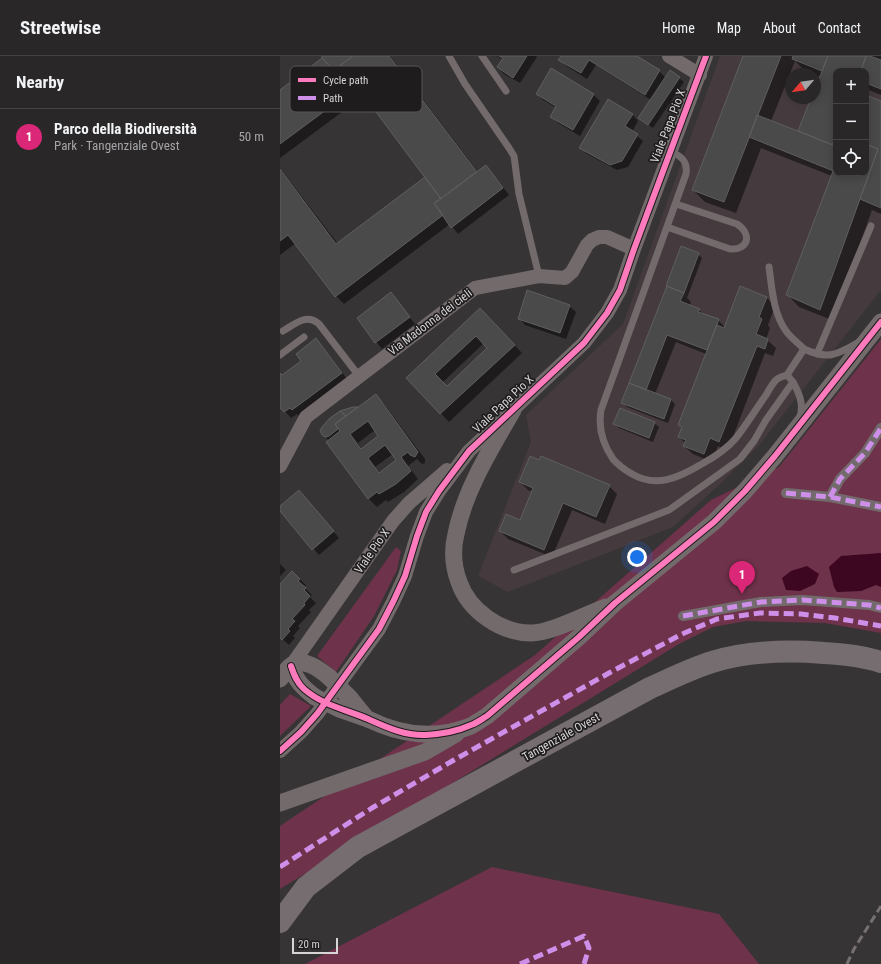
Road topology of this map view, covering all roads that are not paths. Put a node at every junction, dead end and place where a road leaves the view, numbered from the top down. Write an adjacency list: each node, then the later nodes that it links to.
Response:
1 (449, 56): 13 (lane)
2 (482, 56): 6 (lane)
3 (669, 56): 5 (street)
4 (706, 56): 5 (street, Viale Papa Pio X)
5 (700, 75): 7 (street, Viale Papa Pio X)
6 (506, 91)
7 (671, 152): 8 (lane); 11 (street, Viale Papa Pio X)
8 (676, 204): 10 (lane); 10 (lane)
9 (871, 226): 18 (lane)
10 (667, 227): 20 (lane)
11 (634, 249): 13 (street, Via Madonna dei cieli); 23 (street, Viale Papa Pio X)
12 (769, 267): 17 (lane)
13 (540, 276): 21 (street, Via Madonna dei cieli)
14 (878, 327): 18 (lane); 24 (street)
15 (283, 331): 21 (lane)
16 (304, 337): 19 (lane)
17 (804, 349): 18 (lane); 20 (lane)
18 (816, 354)
19 (280, 355)
20 (787, 375): 22 (lane)
21 (359, 376): 26 (street, Via Madonna dei cieli)
22 (793, 382): 24 (lane); 32 (lane)
23 (513, 410): 27 (street, Viale Papa Pio X); 33 (street)
24 (798, 427): 33 (street)
25 (881, 428): 30 (street)
26 (285, 443): 28 (street, Via Madonna dei cieli)
27 (469, 451): 37 (street, Viale Pio X); 41 (street, Viale Papa Pio X)
28 (280, 466)
29 (786, 493): 30 (street)
30 (830, 497): 31 (street)
31 (881, 507)
32 (514, 570)
33 (615, 603): 40 (street)
34 (881, 608): 35 (street)
35 (683, 616)
36 (881, 662): 43 (highway, Tangenziale Ovest)
37 (291, 666): 38 (street); 39 (street, bridge); 39 (street, bridge)
38 (280, 680)
39 (368, 719): 40 (street)
40 (471, 726): 42 (street)
41 (280, 751)
42 (280, 803)
43 (280, 922)

